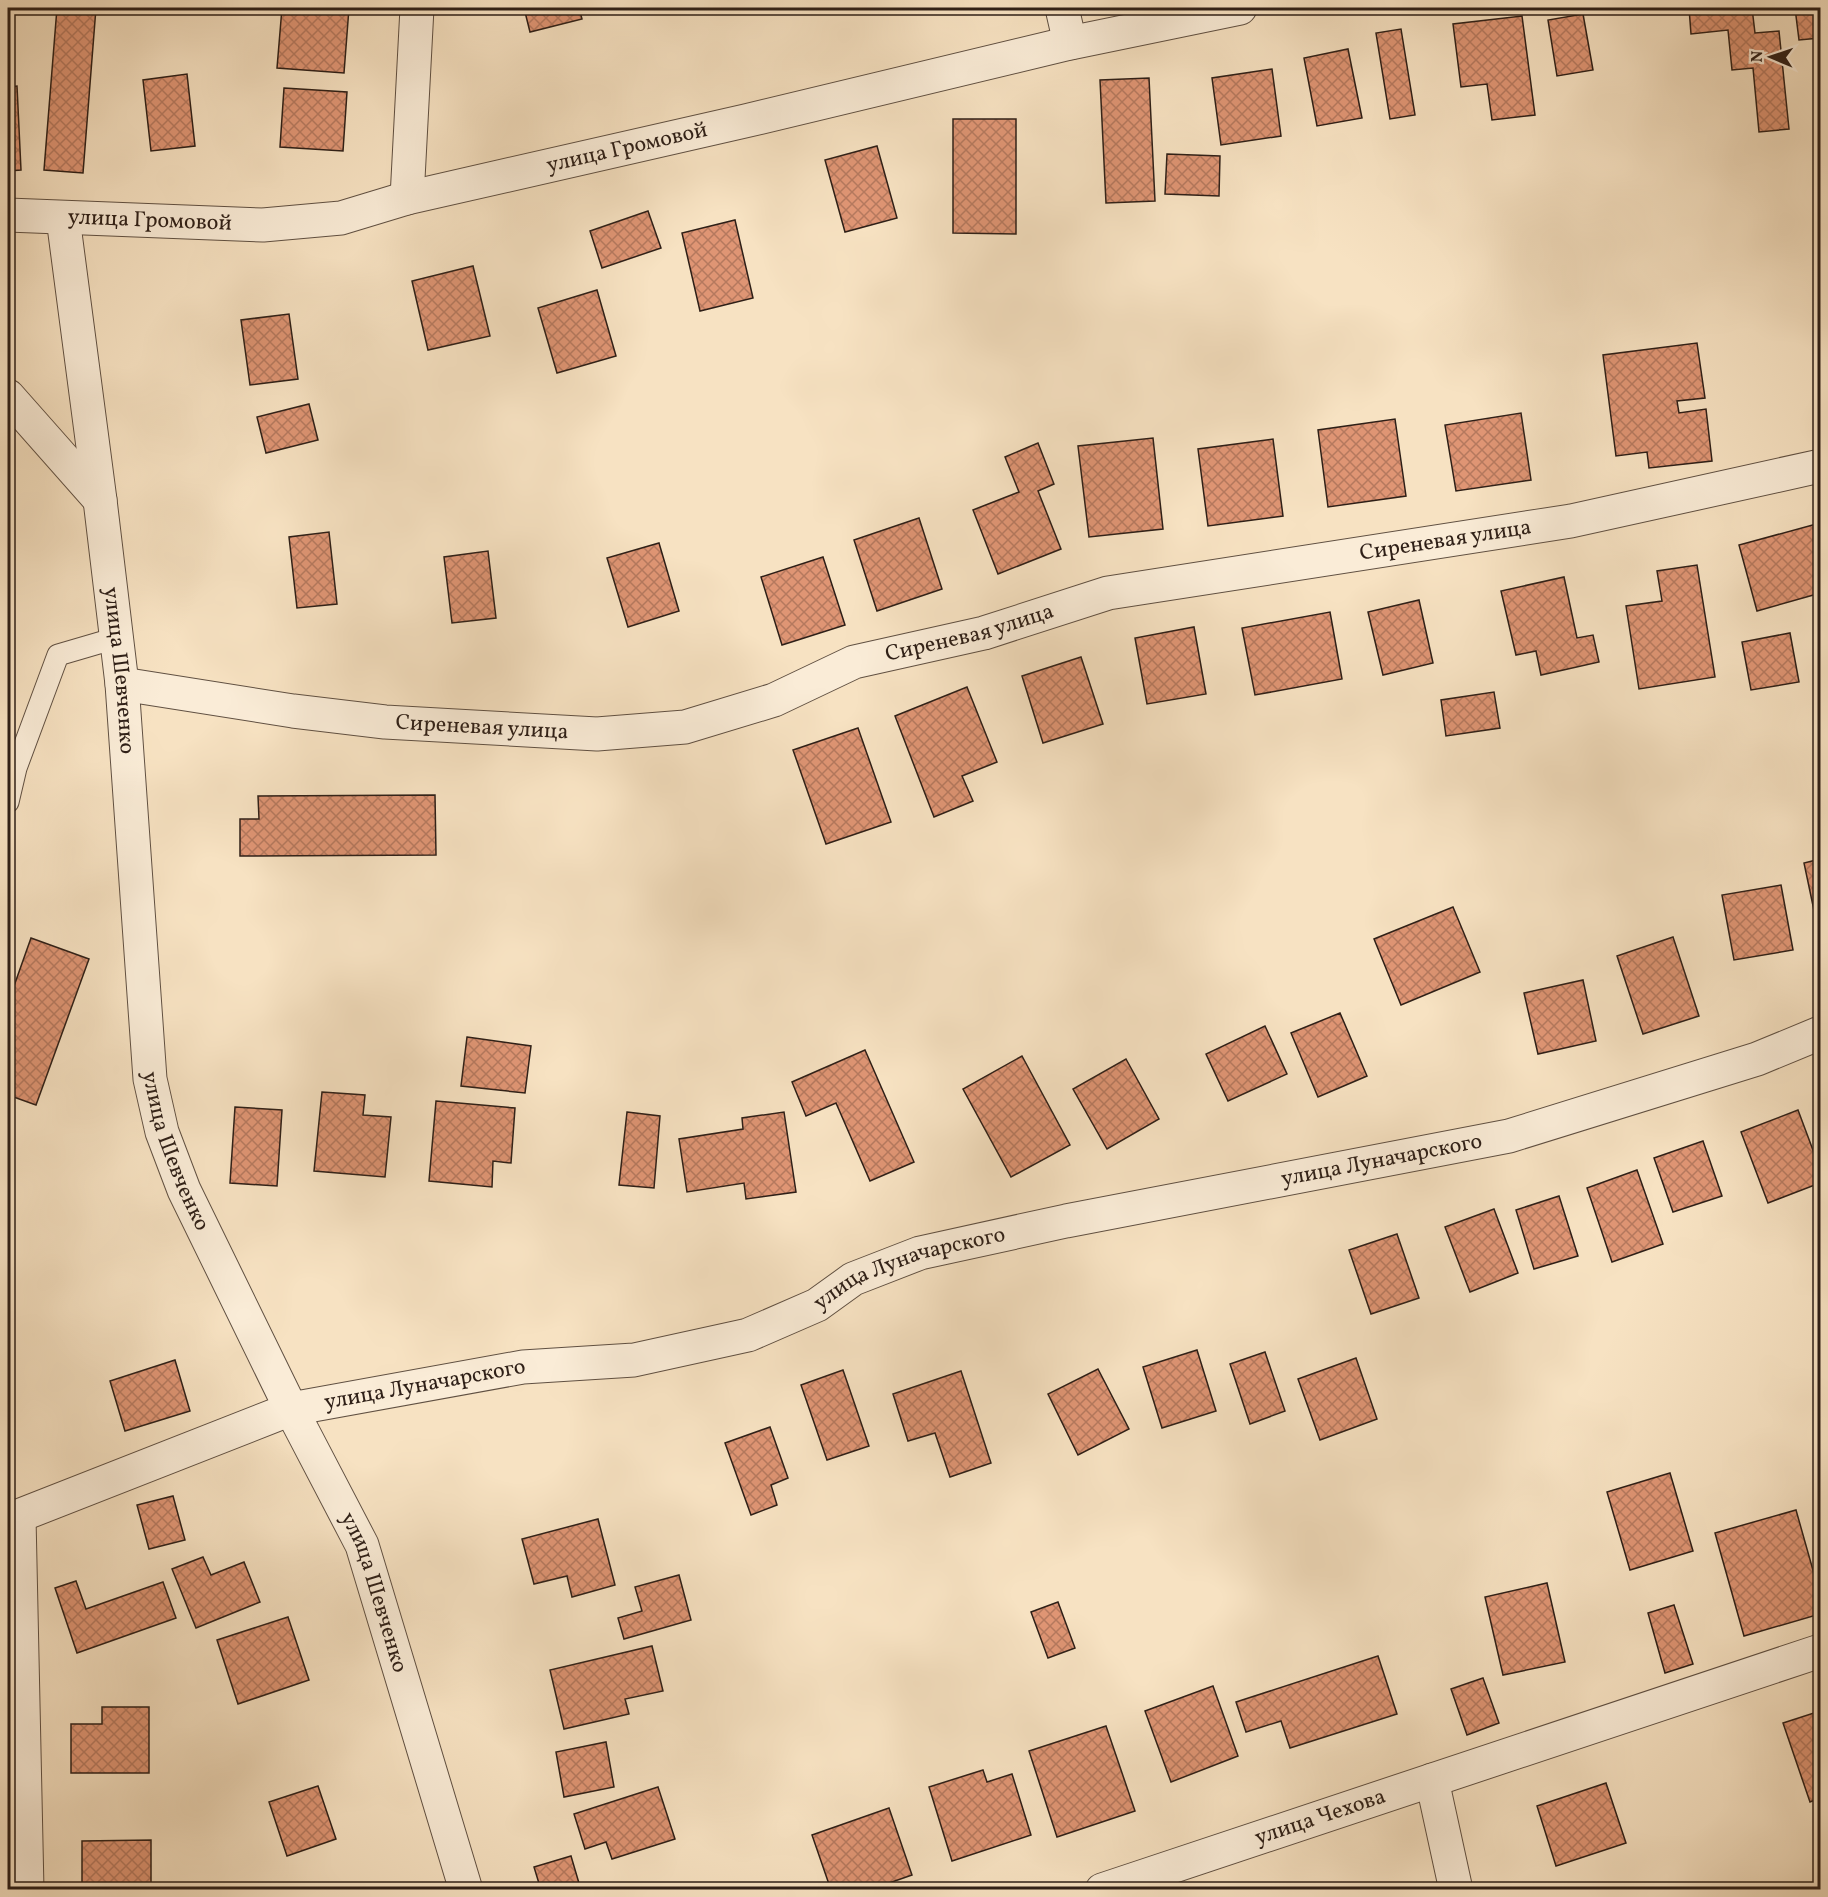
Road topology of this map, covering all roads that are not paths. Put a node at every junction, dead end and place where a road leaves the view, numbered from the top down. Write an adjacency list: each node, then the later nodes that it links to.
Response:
1 (417, 8): 5 (street)
2 (1062, 8): 4 (street)
3 (1240, 8): 4 (street, улица Громовой)
4 (1070, 43): 5 (street, улица Громовой)
5 (407, 198): 7 (street, улица Громовой)
6 (8, 214): 7 (street, улица Громовой)
7 (63, 218): 10 (street, улица Шевченко)
8 (8, 396): 10 (street)
9 (1821, 466): 12 (street, Сиреневая улица)
10 (100, 500): 11 (street, улица Шевченко)
11 (116, 638): 12 (street, улица Шевченко); 13 (lane)
12 (122, 684): 15 (street, улица Шевченко)
13 (8, 802)
14 (1821, 1033): 15 (street, улица Луначарского)
15 (291, 1409): 16 (street, улица Луначарского); 20 (street, улица Шевченко)
16 (13, 1519): 19 (street)
17 (1821, 1651): 18 (street, улица Чехова)
18 (1432, 1780): 21 (street, улица Чехова); 22 (street)
19 (27, 1890)
20 (466, 1890)
21 (1102, 1890)
22 (1456, 1890)

